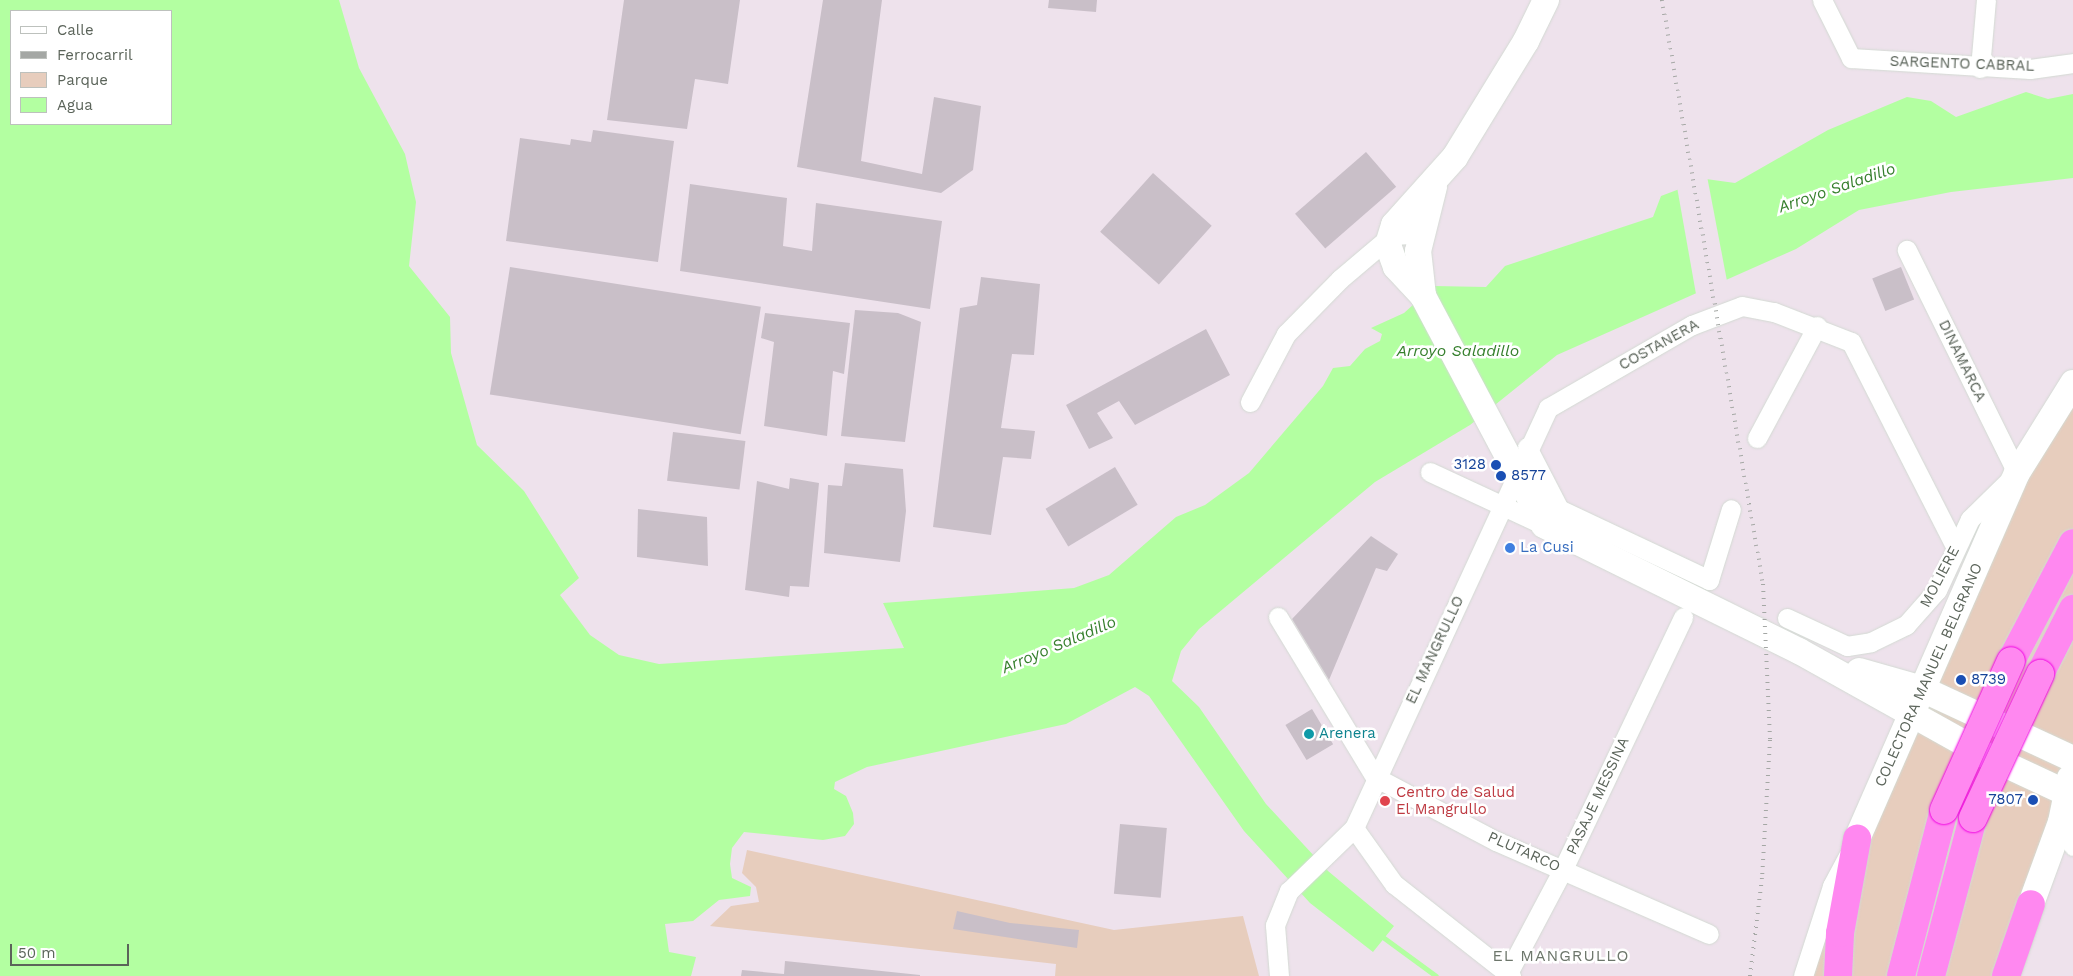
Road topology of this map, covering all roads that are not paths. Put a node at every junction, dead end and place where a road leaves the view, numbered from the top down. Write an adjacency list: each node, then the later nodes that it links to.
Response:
1 (1546, 0): 6 (street)
2 (1822, 0): 5 (street, SARGENTO CABRAL)
3 (1986, 0): 5 (street)
4 (2073, 63): 5 (street, SARGENTO CABRAL)
5 (1980, 68)
6 (1435, 185): 7 (street); 9 (street)
7 (1418, 245): 9 (street); 10 (street)
8 (1907, 250): 18 (street, DINAMARCA)
9 (1384, 251): 10 (street); 13 (street)
10 (1423, 296): 17 (street)
11 (1816, 326): 14 (street); 15 (street, COSTANERA); 23 (street, COSTANERA)
12 (2073, 382): 18 (street, COLECTORA MANUEL BELGRANO)
13 (1250, 402)
14 (1757, 438)
15 (1528, 447): 17 (street, COSTANERA); 20 (street)
16 (1430, 472): 19 (street)
17 (1517, 472): 19 (street, EL MANGRULLO); 21 (street)
18 (2016, 473): 23 (street, MOLIERE); 29 (street, COLECTORA MANUEL BELGRANO)
19 (1502, 506): 21 (street); 33 (street, EL MANGRULLO)
20 (1730, 509)
21 (1544, 526): 28 (street)
22 (2073, 543): 46 (highway, bridge)
23 (1956, 548): 27 (street, MOLIERE)
24 (2073, 609): 47 (highway, bridge)
25 (1278, 617): 33 (street)
26 (1683, 618): 39 (street, PASAJE MESSINA)
27 (1787, 618)
28 (1799, 651): 29 (street); 30 (street)
29 (1922, 689): 30 (street, COLECTORA MANUEL BELGRANO); 31 (street)
30 (1912, 714): 34 (street); 37 (street, COLECTORA MANUEL BELGRANO)
31 (2073, 758)
32 (2073, 766): 34 (street)
33 (1375, 776): 36 (street, EL MANGRULLO); 39 (street, PLUTARCO)
34 (2069, 794): 35 (street)
35 (2061, 822): 38 (street); 40 (street)
36 (1354, 828): 42 (street); 43 (street)
37 (1857, 839): 44 (street, COLECTORA MANUEL BELGRANO); 45 (highway)
38 (2073, 846)
39 (1563, 869): 41 (street, PLUTARCO); 42 (street, PASAJE MESSINA)
40 (2032, 904): 48 (highway); 49 (street)
41 (1709, 934)
42 (1509, 974)
43 (1279, 976)
44 (1803, 976)
45 (1838, 976)
46 (1901, 976)
47 (1931, 976)
48 (2006, 976)
49 (2016, 976)

